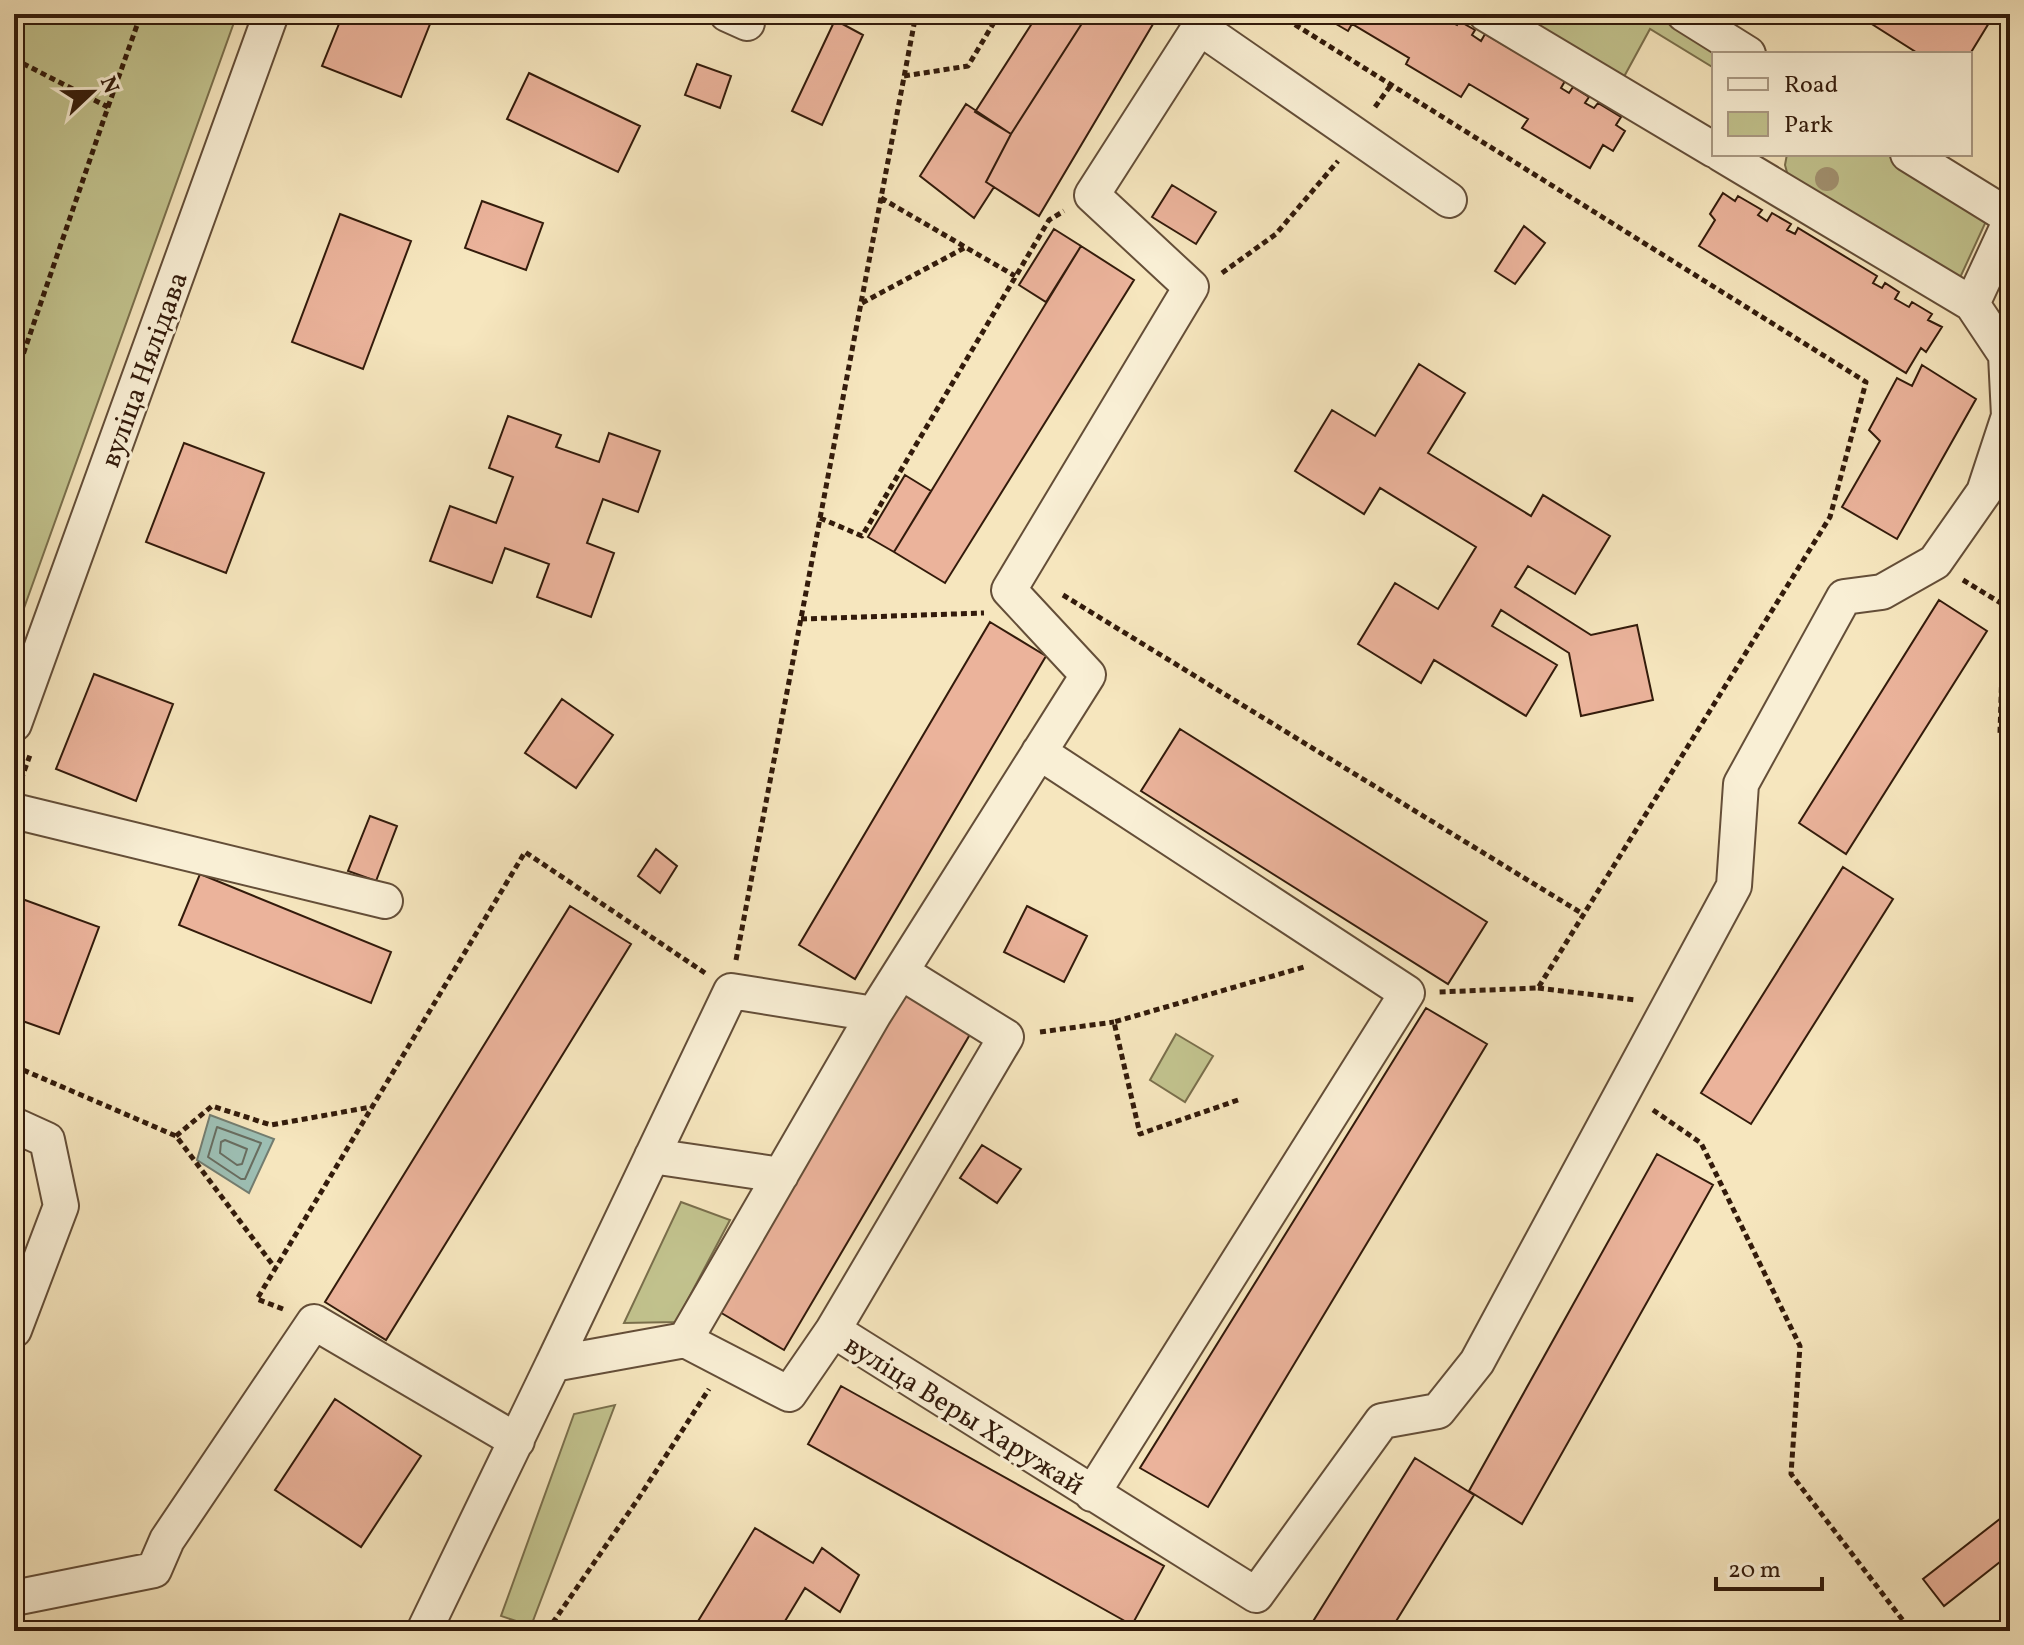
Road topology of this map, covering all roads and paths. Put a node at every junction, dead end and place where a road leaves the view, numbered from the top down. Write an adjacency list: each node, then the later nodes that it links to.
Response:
1 (141, 14): 13 (path)
2 (271, 14): 32 (street, вуліца Нялідава)
3 (916, 14): 11 (path)
4 (999, 14): 11 (path)
5 (1278, 14): 12 (path)
6 (1486, 14): 15 (street)
7 (1684, 14): 9 (street)
8 (1204, 21): 14 (street); 18 (street)
9 (1745, 52)
10 (14, 59): 13 (path)
11 (904, 76): 19 (path)
12 (1391, 85): 14 (path); 37 (path)
13 (108, 107): 27 (path)
14 (1356, 135): 20 (street); 24 (path)
15 (1712, 149)
16 (1724, 156): 26 (street)
17 (1911, 156): 21 (street)
18 (1092, 195): 23 (path); 24 (street)
19 (881, 198): 22 (path); 25 (path)
20 (1449, 200)
21 (2010, 220): 26 (street)
22 (966, 247): 23 (path); 25 (path)
23 (1016, 276): 28 (path)
24 (1182, 302): 30 (street)
25 (861, 304): 28 (path)
26 (1972, 304): 29 (street)
27 (14, 381)
28 (820, 518): 31 (path)
29 (1935, 562): 33 (path); 43 (street)
30 (1020, 584): 31 (path); 34 (street); 37 (path)
31 (801, 619): 41 (path)
32 (14, 724)
33 (2010, 736)
34 (1039, 752): 39 (street); 42 (street)
35 (14, 811): 36 (street)
36 (385, 901)
37 (1584, 914): 40 (path)
38 (1310, 966): 45 (path)
39 (901, 972): 44 (street); 46 (street)
40 (1538, 988): 42 (path); 43 (path)
41 (731, 991): 44 (street); 50 (path); 53 (street)
42 (1407, 993): 63 (street)
43 (1670, 1004): 48 (street)
44 (874, 1014): 54 (street)
45 (1114, 1022): 46 (path); 49 (path)
46 (1006, 1037): 58 (street)
47 (14, 1066): 52 (path)
48 (1624, 1090): 63 (street, вуліца Веры Харужай); 67 (path)
49 (1238, 1100)
50 (373, 1107): 52 (path); 55 (path)
51 (14, 1125): 57 (street)
52 (176, 1136): 55 (path)
53 (652, 1156): 54 (street); 61 (street)
54 (781, 1175): 59 (street)
55 (275, 1268): 56 (path)
56 (314, 1322): 62 (street); 64 (street)
57 (14, 1330)
58 (833, 1330): 60 (street, вуліца Веры Харужай); 63 (street, вуліца Веры Харужай)
59 (685, 1340): 60 (street, вуліца Веры Харужай); 61 (street)
60 (727, 1362): 66 (path)
61 (553, 1364): 62 (street)
62 (517, 1441): 65 (street)
63 (1092, 1494)
64 (14, 1598)
65 (426, 1630)
66 (547, 1631)
67 (1911, 1631)

